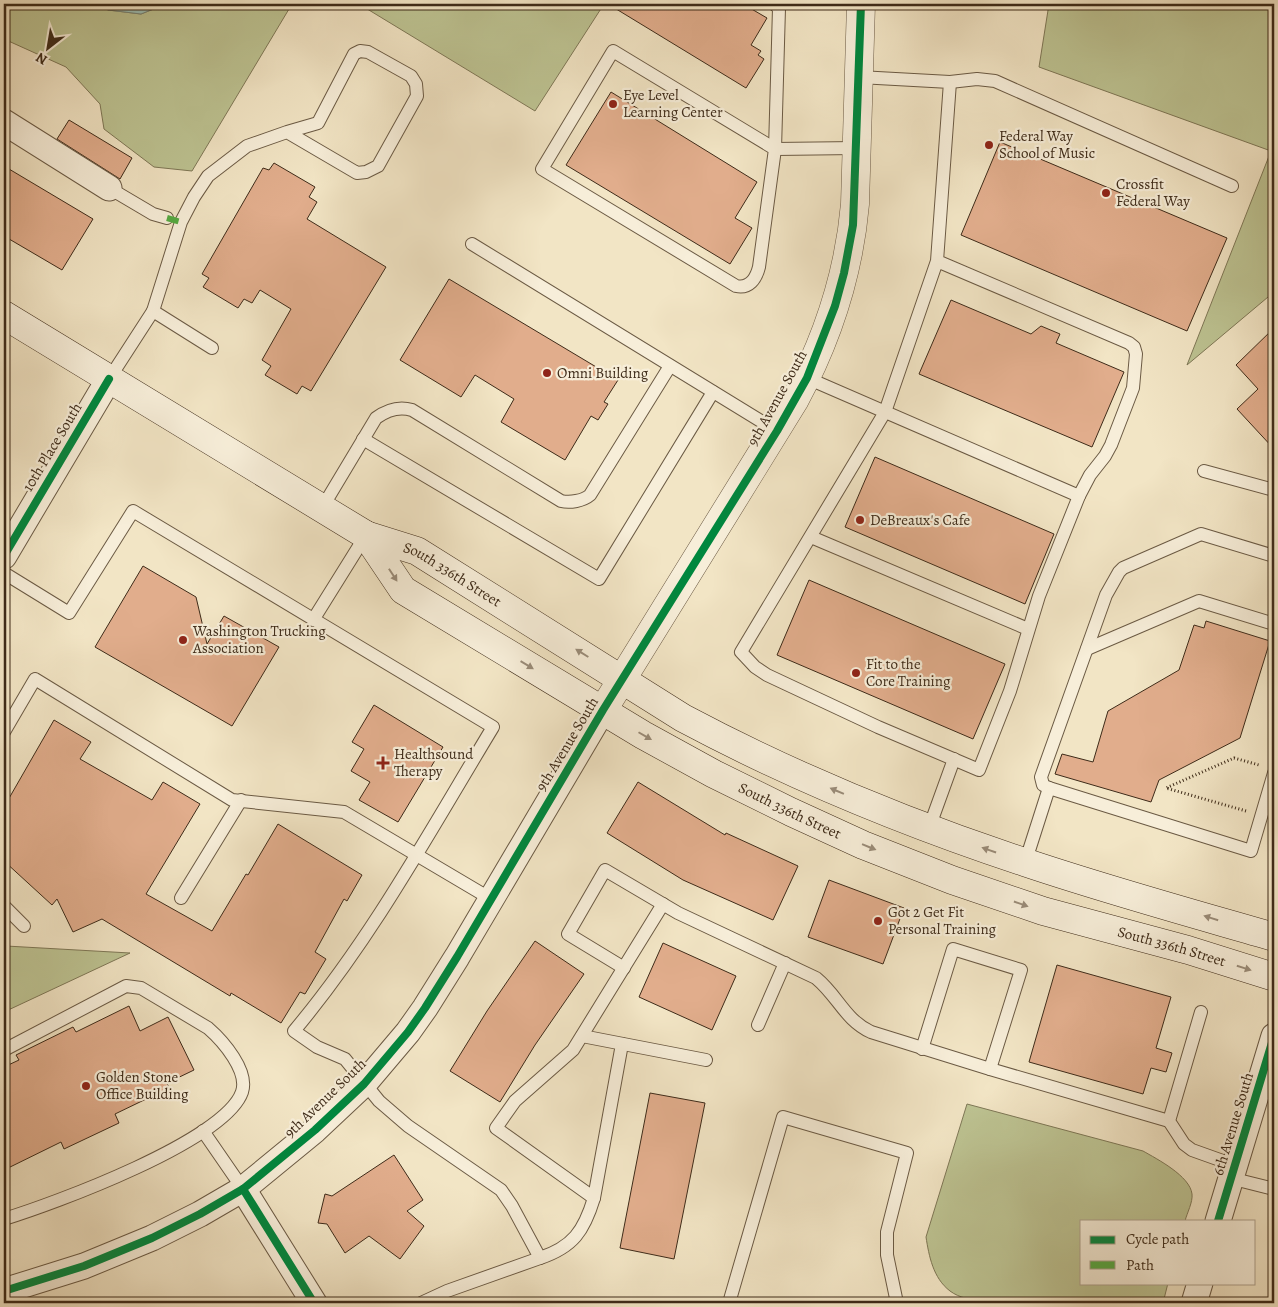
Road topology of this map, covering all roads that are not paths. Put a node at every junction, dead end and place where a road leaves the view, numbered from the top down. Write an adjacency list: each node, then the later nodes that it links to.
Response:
1 (774, 4): 8 (lane)
2 (861, 4): 3 (main road, 9th Avenue South)
3 (859, 77): 4 (lane); 7 (main road, 9th Avenue South)
4 (950, 82): 9 (lane); 13 (lane)
5 (4, 122): 10 (street)
6 (287, 132): 6 (lane); 14 (lane)
7 (856, 148): 8 (lane); 18 (main road, 9th Avenue South)
8 (775, 149): 8 (lane)
9 (1232, 186)
10 (109, 188): 11 (lane)
11 (167, 218)
12 (472, 244): 17 (lane)
13 (937, 261): 21 (lane); 26 (lane)
14 (153, 311): 16 (lane); 19 (lane)
15 (4, 315): 19 (main road, South 336th Street)
16 (212, 348)
17 (670, 366): 20 (lane); 23 (lane)
18 (806, 378): 21 (lane); 22 (main road, 9th Avenue South)
19 (109, 379): 27 (main road, South 336th Street); 30 (street, 10th Place South)
20 (713, 392): 22 (lane); 23 (lane)
21 (884, 412): 26 (lane); 29 (lane)
22 (776, 431): 37 (main road, 9th Avenue South)
23 (362, 439): 27 (lane)
24 (1204, 471): 25 (lane)
25 (1274, 490)
26 (1079, 496): 35 (lane)
27 (322, 508): 28 (main road, South 336th Street)
28 (366, 535): 33 (lane); 37 (main road, South 336th Street, one-way to 28); 38 (main road, South 336th Street, one-way to 38)
29 (811, 538): 35 (lane); 40 (lane)
30 (4, 556)
31 (1274, 556): 36 (lane)
32 (4, 573): 33 (lane)
33 (313, 620): 45 (lane)
34 (1274, 624): 36 (lane)
35 (1028, 629): 40 (lane)
36 (1087, 649): 42 (lane)
37 (624, 679): 38 (main road, 9th Avenue South); 44 (main road, South 336th Street, one-way to 37)
38 (603, 710): 48 (street, 9th Avenue South); 55 (main road, South 336th Street, one-way to 55)
39 (4, 732): 43 (lane)
40 (954, 760): 44 (lane)
41 (1270, 770): 42 (lane)
42 (1049, 788): 46 (lane)
43 (241, 800): 45 (lane); 47 (lane)
44 (929, 828): 46 (main road, South 336th Street, one-way to 44)
45 (416, 855): 48 (lane); 65 (lane)
46 (1025, 863): 52 (main road, South 336th Street, one-way to 46)
47 (181, 898)
48 (491, 900): 65 (street, 9th Avenue South)
49 (663, 904): 53 (lane); 54 (lane); 54 (lane)
50 (4, 906): 51 (lane)
51 (24, 926)
52 (1274, 938)
53 (785, 963): 57 (lane); 61 (lane)
54 (624, 968): 58 (lane)
55 (1274, 977)
56 (1201, 1012): 66 (lane)
57 (758, 1025)
58 (582, 1036): 60 (lane); 71 (lane)
59 (1274, 1036): 68 (street, 6th Avenue South)
60 (622, 1044): 63 (lane); 71 (lane)
61 (922, 1049): 64 (lane); 64 (lane)
62 (4, 1050): 67 (lane)
63 (706, 1060)
64 (990, 1069): 66 (lane)
65 (364, 1084): 69 (street, 9th Avenue South); 74 (lane)
66 (1169, 1121): 68 (lane)
67 (203, 1131): 69 (lane); 72 (lane)
68 (1232, 1171): 70 (lane); 73 (street, 6th Avenue South)
69 (243, 1189): 76 (street, 9th Avenue South); 77 (street)
70 (1274, 1190)
71 (594, 1198): 74 (lane)
72 (4, 1219)
73 (1218, 1220)
74 (540, 1258): 78 (lane)
75 (1200, 1284): 81 (street)
76 (4, 1291)
77 (314, 1303)
78 (421, 1303)
79 (729, 1303): 80 (lane)
80 (896, 1303)
81 (1194, 1303)

